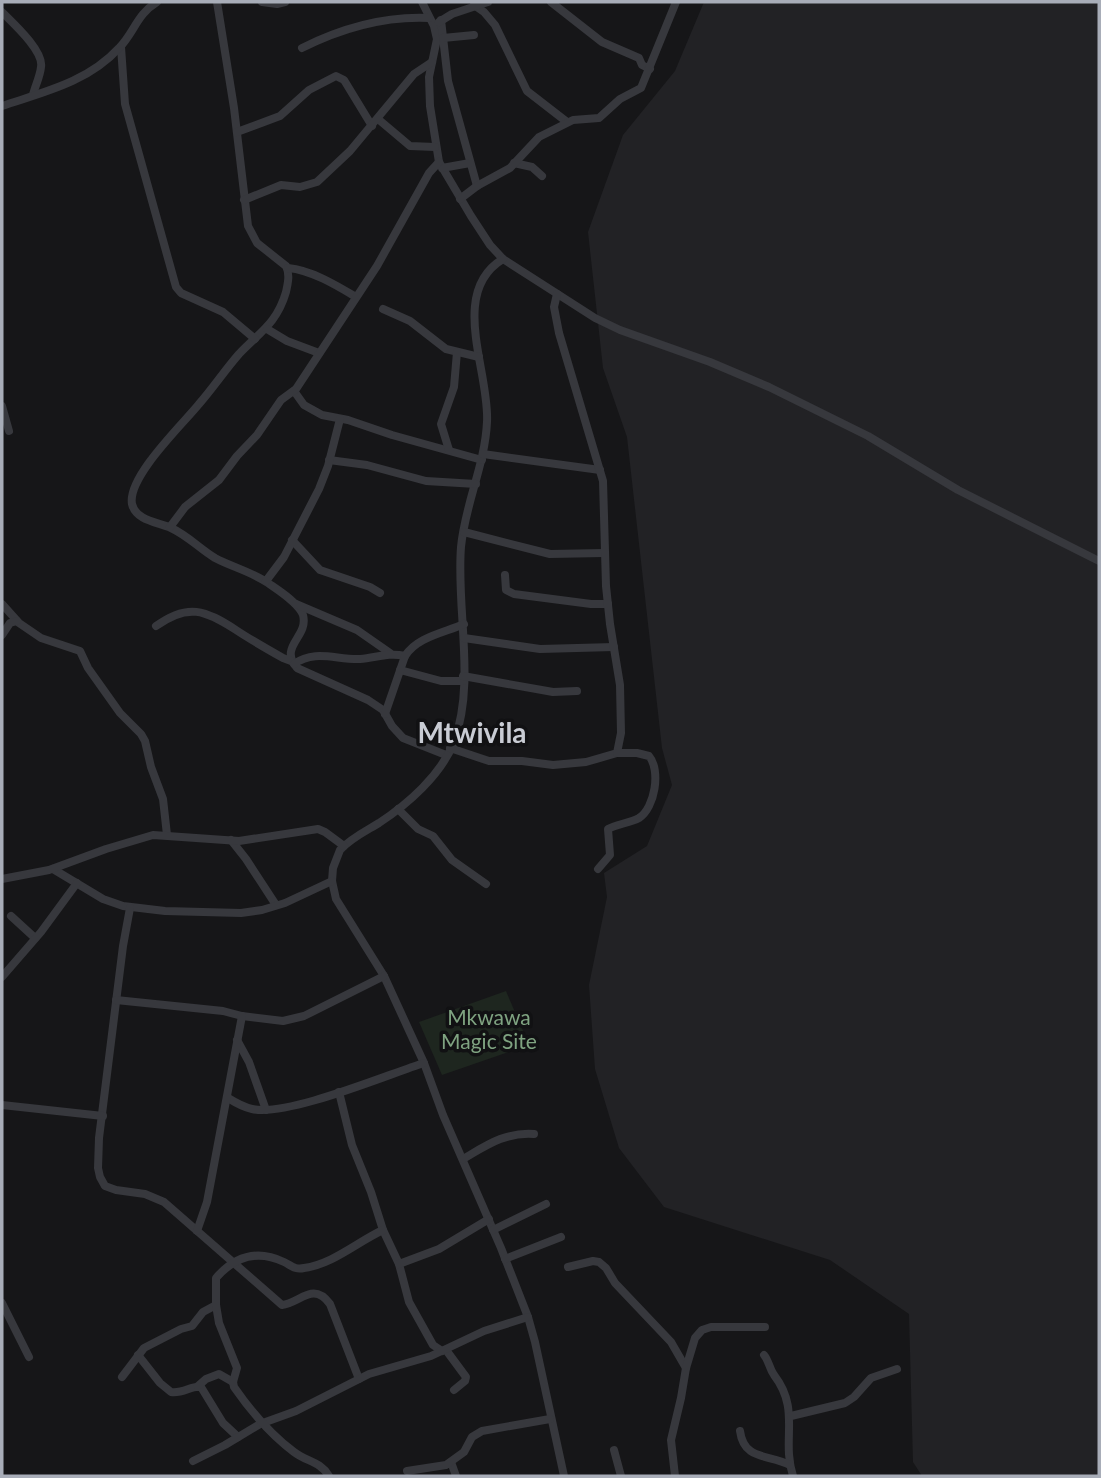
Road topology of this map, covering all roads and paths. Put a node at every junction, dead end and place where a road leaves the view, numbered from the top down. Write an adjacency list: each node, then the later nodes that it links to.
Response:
1 (157, 2): 14 (street)
2 (217, 2): 22 (street)
3 (262, 2): 4 (street)
4 (285, 2)
5 (422, 2): 11 (street)
6 (488, 2): 9 (street)
7 (551, 2): 17 (street)
8 (676, 2): 17 (street)
9 (467, 5): 11 (street); 21 (street)
10 (2, 12): 18 (street)
11 (435, 21): 13 (street); 15 (street); 16 (street)
12 (474, 35): 13 (street)
13 (443, 38): 24 (street)
14 (121, 47): 18 (street); 37 (street)
15 (302, 48)
16 (432, 62): 20 (street); 23 (street)
17 (650, 68): 21 (street)
18 (33, 95): 19 (street)
19 (2, 106)
20 (375, 122): 22 (street); 23 (street); 30 (street)
21 (567, 122): 25 (street)
22 (237, 132): 30 (street)
23 (435, 147): 26 (street)
24 (470, 163): 26 (street); 28 (street)
25 (514, 163): 27 (street); 28 (street)
26 (441, 165): 29 (street); 34 (street)
27 (542, 176)
28 (477, 186): 29 (street)
29 (460, 199): 31 (street)
30 (244, 200): 32 (street)
31 (503, 259): 33 (street); 40 (street)
32 (288, 268): 34 (street); 36 (street)
33 (557, 294): 48 (street); 54 (street)
34 (356, 297): 39 (street)
35 (383, 309): 38 (street)
36 (267, 329): 37 (street); 39 (street)
37 (255, 340): 50 (street)
38 (457, 352): 40 (street); 45 (street)
39 (319, 353): 41 (street)
40 (479, 357): 46 (street)
41 (294, 391): 43 (street); 50 (street)
42 (2, 406): 44 (street)
43 (340, 419): 45 (street); 47 (street)
44 (9, 431)
45 (449, 450): 46 (street)
46 (482, 457): 48 (street); 49 (street)
47 (329, 460): 49 (street); 52 (street)
48 (600, 470): 53 (street)
49 (476, 484): 51 (street)
50 (170, 527): 56 (street)
51 (464, 532): 53 (street); 62 (street)
52 (292, 540): 56 (street); 57 (street)
53 (604, 553): 60 (street)
54 (1099, 561)
55 (505, 575): 60 (street)
56 (266, 581): 59 (street)
57 (380, 593)
58 (2, 604): 61 (street)
59 (293, 604): 67 (street); 69 (street)
60 (608, 604): 66 (street)
61 (17, 621): 64 (street); 77 (street)
62 (464, 624): 65 (street); 68 (street)
63 (156, 626): 69 (street)
64 (2, 635)
65 (464, 638): 66 (street); 71 (street)
66 (614, 647): 75 (street)
67 (390, 653): 68 (street); 69 (street)
68 (405, 656): 70 (street)
69 (292, 662): 73 (street)
70 (400, 670): 71 (street); 73 (street)
71 (463, 679): 72 (street); 74 (street)
72 (577, 691)
73 (386, 714): 74 (street)
74 (448, 752): 75 (street); 76 (street)
75 (617, 753): 81 (street)
76 (398, 809): 79 (street); 85 (street)
77 (167, 835): 78 (street); 80 (street)
78 (231, 840): 79 (street); 86 (street)
79 (344, 846): 83 (street)
80 (54, 869): 82 (street); 84 (street)
81 (598, 869)
82 (2, 879)
83 (332, 881): 86 (street); 91 (street)
84 (77, 883): 87 (street); 89 (street)
85 (486, 884)
86 (276, 905): 87 (street)
87 (131, 908): 92 (street)
88 (11, 916): 89 (street)
89 (35, 939): 90 (street)
90 (2, 976)
91 (384, 976): 93 (street); 95 (street)
92 (116, 1000): 93 (street); 100 (street)
93 (242, 1016): 94 (street)
94 (237, 1040): 97 (street); 99 (street)
95 (425, 1063): 96 (street); 102 (street)
96 (339, 1092): 99 (street); 105 (street)
97 (228, 1098): 99 (street); 107 (street)
98 (2, 1105): 100 (street)
99 (266, 1110)
100 (103, 1116): 107 (street)
101 (534, 1134): 102 (street)
102 (463, 1159): 104 (street)
103 (546, 1204): 106 (street)
104 (489, 1219): 106 (street); 111 (street)
105 (383, 1230): 110 (street); 111 (street)
106 (493, 1230): 109 (street)
107 (197, 1231): 110 (street)
108 (561, 1237): 109 (street)
109 (505, 1259): 115 (street)
110 (233, 1262): 114 (street); 124 (street)
111 (399, 1264): 117 (street)
112 (568, 1268): 121 (street)
113 (2, 1303): 120 (street)
114 (216, 1305): 118 (street); 125 (street)
115 (528, 1317): 117 (street); 129 (street)
116 (765, 1327): 121 (street)
117 (444, 1351): 124 (street); 127 (street)
118 (138, 1355): 123 (street); 126 (street)
119 (764, 1356): 128 (street)
120 (29, 1357)
121 (685, 1368): 142 (street)
122 (897, 1369): 128 (street)
123 (122, 1377)
124 (359, 1379): 130 (street)
125 (233, 1382): 126 (street); 130 (street)
126 (198, 1386): 132 (street)
127 (454, 1390)
128 (791, 1416): 136 (street)
129 (550, 1419): 135 (street); 140 (street)
130 (264, 1422): 132 (street); 138 (street)
131 (740, 1431): 136 (street)
132 (238, 1437): 134 (street)
133 (614, 1450): 141 (street)
134 (193, 1461)
135 (451, 1462): 137 (street); 139 (street)
136 (790, 1465): 143 (street)
137 (407, 1471)
138 (329, 1476)
139 (456, 1476)
140 (564, 1476)
141 (621, 1476)
142 (675, 1476)
143 (793, 1476)

